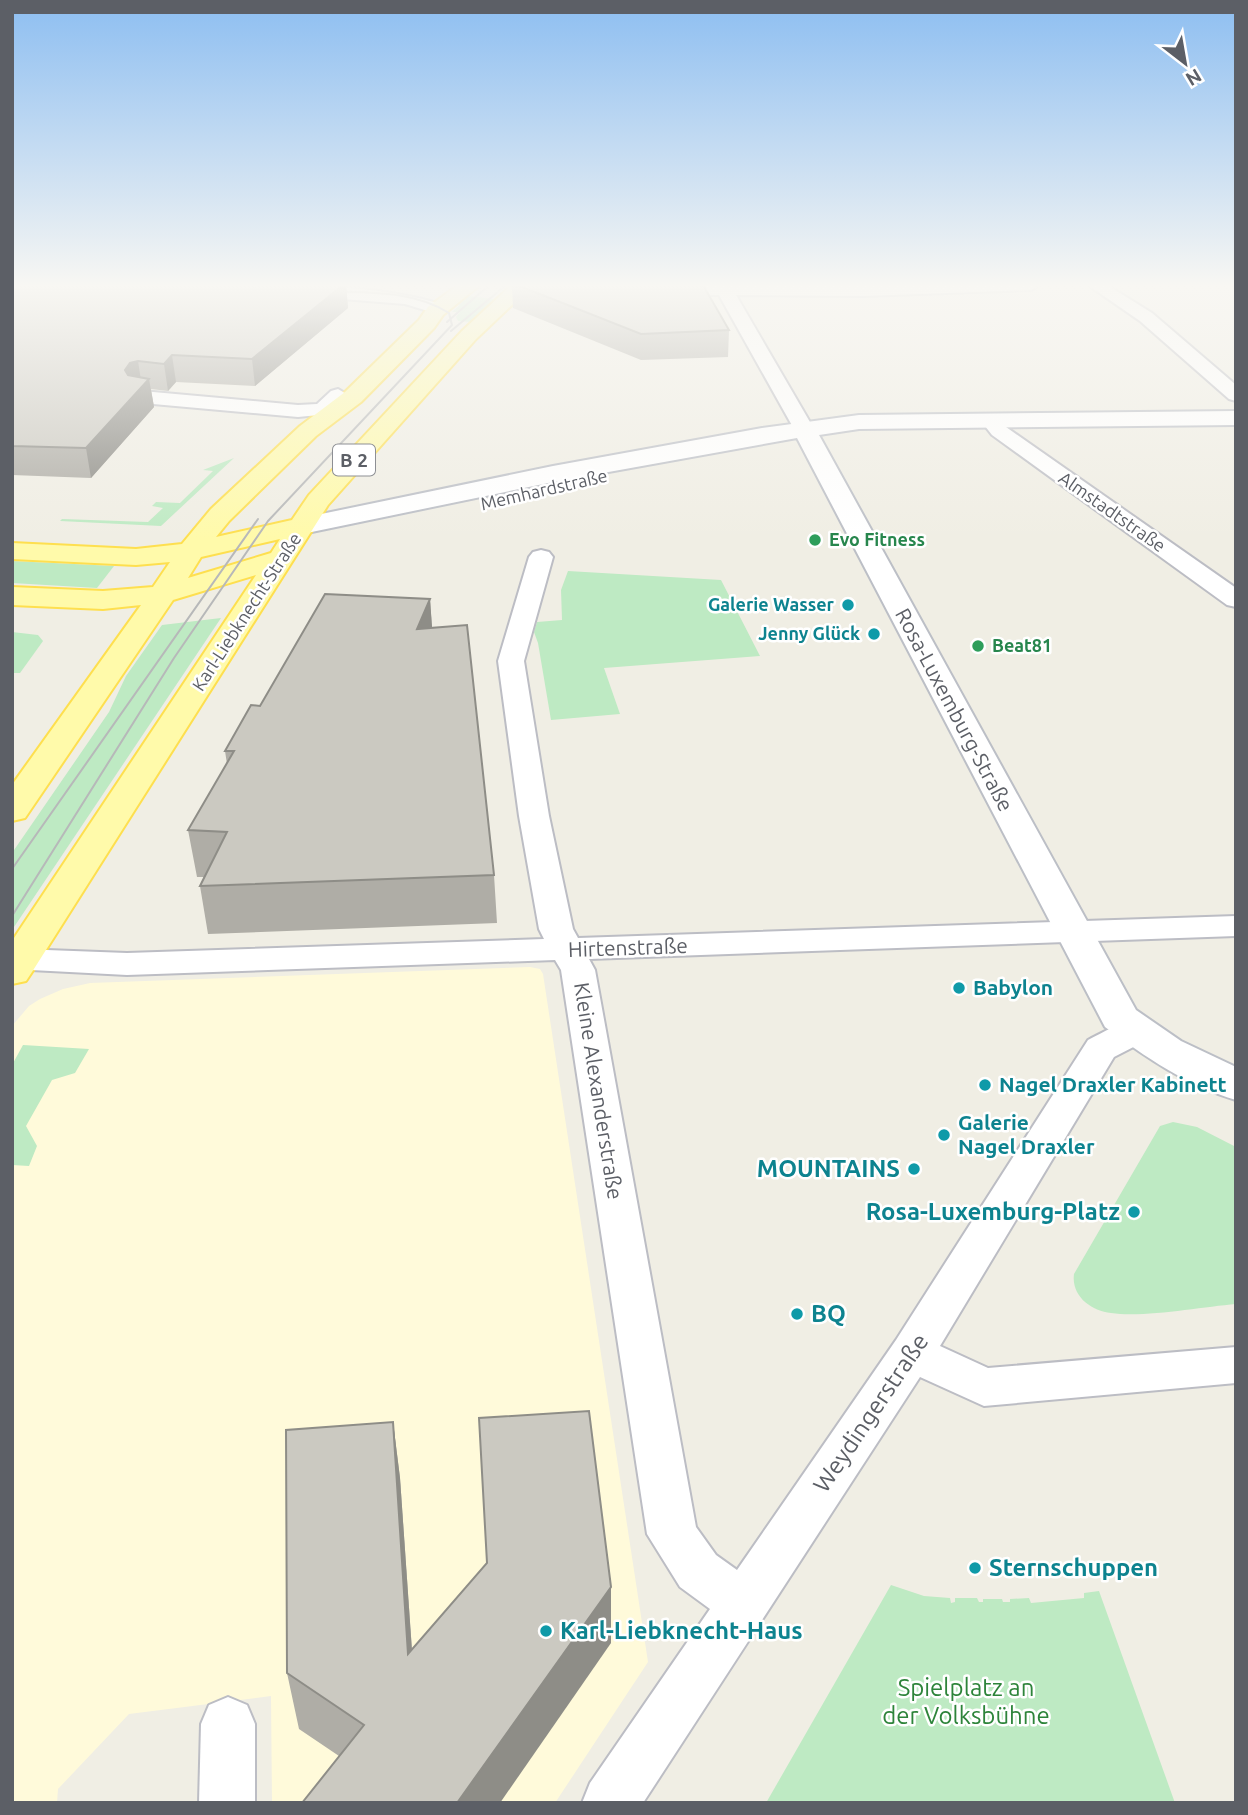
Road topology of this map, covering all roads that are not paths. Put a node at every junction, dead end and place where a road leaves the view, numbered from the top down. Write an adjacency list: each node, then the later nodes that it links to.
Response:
1 (381, 370): 13 (main road, B 2)
2 (437, 370): 11 (main road, Karl-Liebknecht-Straße / B 2)
3 (769, 370): 10 (street, Rosa-Luxemburg-Straße)
4 (1207, 370): 5 (street)
5 (1236, 395)
6 (338, 396): 7 (street)
7 (142, 397)
8 (1236, 418): 9 (street)
9 (991, 421): 10 (street); 18 (street, Almstadtstraße)
10 (806, 434): 11 (street, Memhardstraße); 15 (street, Memhardstraße); 21 (street, Rosa-Luxemburg-Straße)
11 (302, 526): 13 (main road); 15 (main road, Karl-Liebknecht-Straße / B 2)
12 (12, 551): 13 (main road)
13 (191, 551): 16 (main road)
14 (541, 557): 22 (street, Kleine Alexanderstraße)
15 (282, 558): 16 (main road); 23 (main road, Karl-Liebknecht-Straße)
16 (160, 595): 17 (main road); 19 (main road)
17 (12, 596)
18 (1236, 600)
19 (12, 810)
20 (1236, 926): 21 (street, Hirtenstraße)
21 (1071, 931): 22 (street, Hirtenstraße); 24 (street, Rosa-Luxemburg-Straße)
22 (567, 951): 23 (street, Hirtenstraße); 28 (street, Kleine Alexanderstraße)
23 (16, 966)
24 (1136, 1031): 25 (street, Rosa-Luxemburg-Straße); 26 (street, Weydingerstraße)
25 (1236, 1085)
26 (912, 1353): 27 (street); 28 (street, Weydingerstraße)
27 (1236, 1365)
28 (743, 1603): 31 (street, Weydingerstraße)
29 (228, 1724): 30 (street)
30 (227, 1803)
31 (610, 1803)

